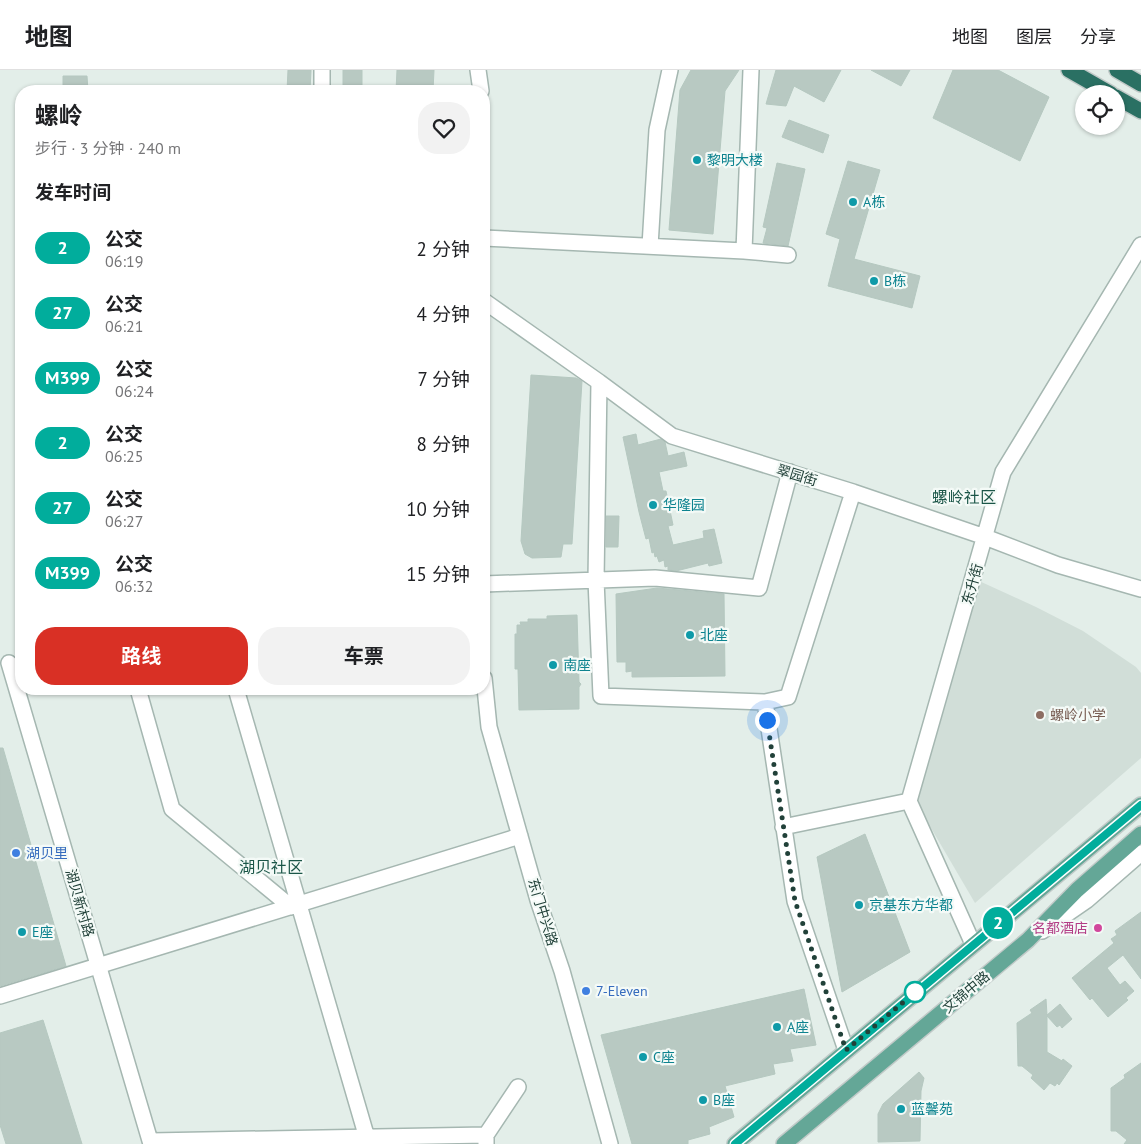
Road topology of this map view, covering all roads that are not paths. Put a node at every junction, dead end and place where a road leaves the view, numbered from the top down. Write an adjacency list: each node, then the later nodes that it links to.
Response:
1 (322, 70): 8 (street)
2 (478, 70): 9 (street)
3 (670, 70): 15 (street)
4 (751, 70): 16 (street)
5 (1069, 70): 10 (highway)
6 (1117, 70): 7 (highway)
7 (1141, 84)
8 (322, 85)
9 (480, 85)
10 (1095, 85)
11 (1125, 102): 12 (highway)
12 (1141, 111)
13 (490, 238): 15 (street)
14 (1141, 245): 22 (street, 东升街)
15 (650, 246): 16 (street)
16 (744, 251): 17 (street)
17 (788, 255)
18 (490, 305): 19 (street, 翠园街)
19 (599, 382): 20 (street, 翠园街); 23 (street)
20 (790, 472): 21 (street, 翠园街); 23 (street)
21 (854, 492): 22 (street, 翠园街); 32 (street)
22 (985, 537): 25 (street, 翠园街); 33 (street, 东升街)
23 (596, 580): 24 (street); 32 (street)
24 (490, 584)
25 (1141, 589)
26 (10, 662): 27 (street, 湖贝新村路)
27 (15, 679)
28 (20, 695): 42 (street, 湖贝新村路)
29 (140, 695): 39 (street)
30 (238, 695): 39 (street)
31 (486, 695): 37 (street, 东门中兴路)
32 (765, 702): 35 (street)
33 (909, 800): 35 (street); 41 (street)
34 (1138, 806): 41 (main road)
35 (784, 827): 44 (street)
36 (1141, 834): 40 (main road, 文锦中路)
37 (520, 836): 39 (street); 49 (street, 东门中兴路)
38 (1141, 853): 40 (street)
39 (295, 905): 42 (street); 46 (street)
40 (1028, 940): 51 (main road, 文锦中路)
41 (973, 944): 44 (main road)
42 (99, 966): 43 (street); 48 (street, 湖贝新村路)
43 (0, 996)
44 (846, 1050): 50 (main road)
45 (518, 1087): 47 (street)
46 (367, 1138): 47 (street); 48 (street)
47 (486, 1140)
48 (151, 1142)
49 (610, 1144)
50 (735, 1144)
51 (784, 1144)

